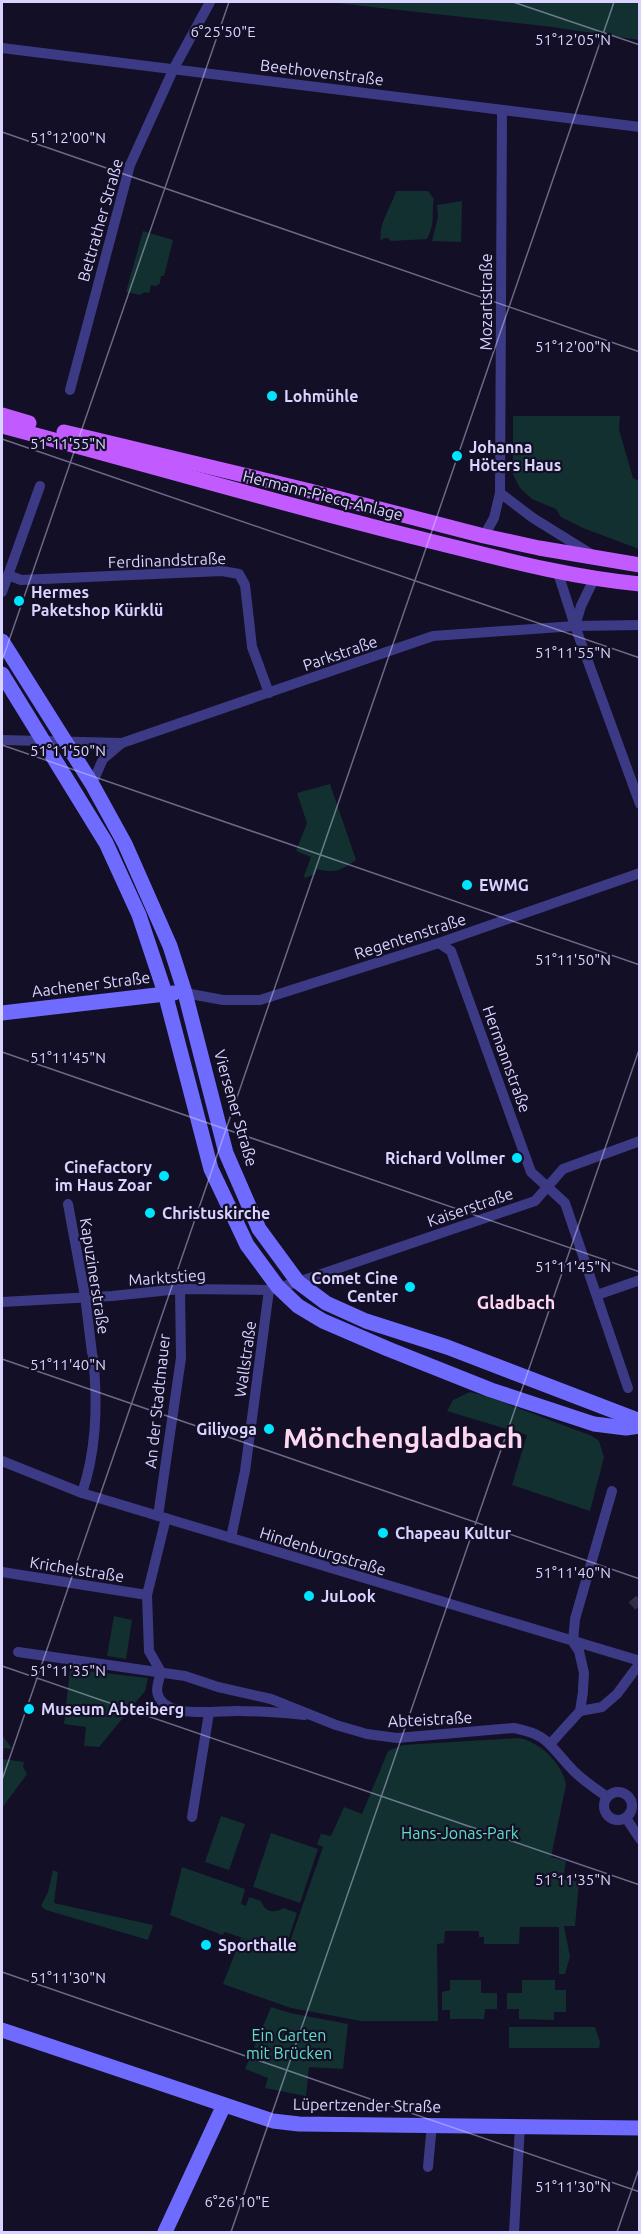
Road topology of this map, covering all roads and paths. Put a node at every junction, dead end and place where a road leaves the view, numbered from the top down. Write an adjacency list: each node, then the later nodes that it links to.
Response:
1 (210, 2): 3 (street, Bettrather Straße)
2 (2, 48): 3 (street, Beethovenstraße)
3 (174, 68): 4 (street, Beethovenstraße); 6 (street, Bettrather Straße)
4 (502, 110): 5 (street, Beethovenstraße); 10 (street, Mozartstraße)
5 (639, 127)
6 (70, 390)
7 (2, 415): 11 (main road, Hermann-Piecq-Anlage)
8 (2, 426): 12 (main road, Hermann-Piecq-Anlage)
9 (40, 486): 16 (street)
10 (500, 493): 11 (street, Mozartstraße); 13 (street)
11 (484, 536): 12 (main road); 13 (main road, Hermann-Piecq-Anlage)
12 (454, 546): 15 (main road, Hermann-Piecq-Anlage)
13 (599, 558): 14 (main road, Hermann-Piecq-Anlage)
14 (639, 567): 17 (main road)
15 (558, 573): 17 (main road, Hermann-Piecq-Anlage); 21 (street)
16 (8, 575): 19 (street); 24 (street, Ferdinandstraße)
17 (594, 579): 18 (main road, Hermann-Piecq-Anlage); 21 (street)
18 (639, 584)
19 (2, 592)
20 (639, 625): 21 (street, Parkstraße)
21 (575, 626): 24 (street, Parkstraße); 30 (street)
22 (2, 641): 27 (main road, Viersener Straße)
23 (2, 674): 26 (main road)
24 (268, 693): 28 (street, Parkstraße)
25 (2, 740): 26 (street, Parkstraße)
26 (43, 742): 27 (street, Parkstraße); 33 (main road)
27 (66, 743): 28 (street, Parkstraße); 29 (main road, Viersener Straße)
28 (122, 743): 29 (street, Parkstraße)
29 (92, 784): 34 (main road, Viersener Straße)
30 (639, 804)
31 (639, 873): 32 (street, Regentenstraße)
32 (439, 943): 34 (street, Regentenstraße); 37 (street, Hermannstraße)
33 (165, 993): 34 (main road, Aachener Straße); 35 (main road, Aachener Straße); 41 (main road)
34 (185, 993): 40 (main road, Viersener Straße)
35 (2, 1013)
36 (639, 1141): 37 (street, Kaiserstraße)
37 (548, 1186): 40 (street, Kaiserstraße); 43 (street, Hermannstraße)
38 (68, 1204): 44 (street, Kapuzinerstraße)
39 (639, 1280): 43 (street)
40 (298, 1282): 41 (street, Marktstieg); 47 (main road, Viersener Straße)
41 (274, 1288): 42 (street, Marktstieg); 48 (main road); 53 (street, Wallstraße)
42 (180, 1289): 44 (street, Marktstieg); 52 (street, An der Stadtmauer)
43 (597, 1295): 46 (street, Hermannstraße)
44 (85, 1296): 45 (street, Marktstieg); 51 (street, Kapuzinerstraße)
45 (2, 1302)
46 (628, 1388)
47 (639, 1421)
48 (639, 1426)
49 (2, 1461): 51 (street, Hindenburgstraße)
50 (612, 1491): 56 (street)
51 (82, 1493): 52 (street, Hindenburgstraße)
52 (162, 1517): 53 (street, Hindenburgstraße); 55 (street)
53 (231, 1538): 56 (street, Hindenburgstraße)
54 (2, 1572): 55 (street, Krichelstraße)
55 (147, 1595): 59 (street)
56 (573, 1642): 58 (street, Hindenburgstraße); 60 (street)
57 (18, 1652): 59 (street, Abteistraße)
58 (639, 1662): 60 (street)
59 (161, 1672): 61 (street, Abteistraße); 62 (street, Abteistraße)
60 (580, 1711): 63 (street)
61 (208, 1713): 62 (street, Abteistraße); 66 (street)
62 (310, 1715): 63 (street, Abteistraße)
63 (550, 1743): 64 (street)
64 (607, 1797): 65 (street); 67 (street)
65 (636, 1797): 67 (street)
66 (192, 1817)
67 (626, 1818): 68 (street)
68 (639, 1839)
69 (2, 2030): 70 (main road, Lüpertzender Straße)
70 (224, 2105): 71 (main road, Lüpertzender Straße); 75 (main road)
71 (432, 2124): 72 (main road, Lüpertzender Straße); 74 (street)
72 (520, 2126): 73 (main road, Lüpertzender Straße); 76 (street)
73 (639, 2128)
74 (428, 2167)
75 (165, 2232)
76 (514, 2232)

